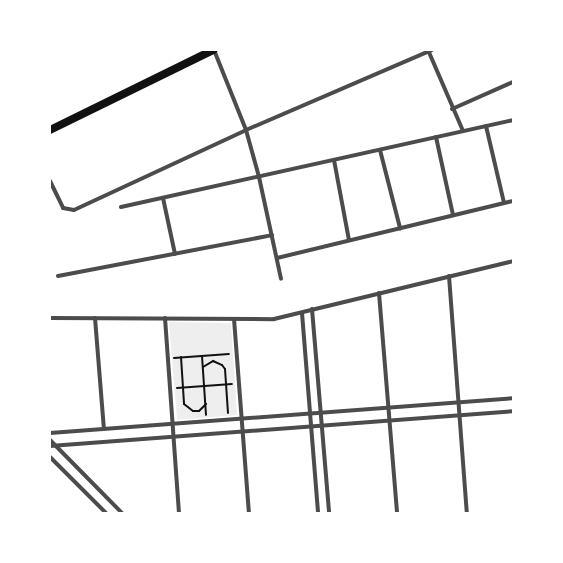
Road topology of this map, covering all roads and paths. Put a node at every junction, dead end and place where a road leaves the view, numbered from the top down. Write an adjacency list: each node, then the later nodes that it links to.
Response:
1 (213, 50): 7 (main road); 8 (street)
2 (429, 50): 4 (street); 8 (street)
3 (513, 82): 4 (street)
4 (452, 109): 9 (street)
5 (513, 120): 6 (street)
6 (486, 126): 9 (street); 17 (street)
7 (50, 130)
8 (246, 130): 13 (street); 14 (street)
9 (463, 131): 10 (street)
10 (436, 137): 11 (street); 19 (street)
11 (380, 150): 12 (street); 20 (street)
12 (334, 160): 13 (street); 22 (street)
13 (259, 177): 15 (street); 21 (street)
14 (50, 181)
15 (163, 198): 18 (street); 23 (street)
16 (513, 201): 17 (street)
17 (504, 203): 19 (street)
18 (121, 207)
19 (453, 215): 20 (street)
20 (400, 228): 22 (street)
21 (272, 235): 23 (street); 24 (street)
22 (349, 240): 24 (street)
23 (175, 254): 26 (street)
24 (277, 258): 28 (street)
25 (513, 261): 27 (street)
26 (58, 276)
27 (449, 276): 29 (street); 47 (street)
28 (280, 278)
29 (379, 293): 30 (street); 49 (street)
30 (312, 309): 31 (street); 51 (street)
31 (302, 313): 35 (street); 52 (street)
32 (50, 318): 33 (street)
33 (95, 318): 34 (street); 61 (street)
34 (165, 318): 35 (street); 58 (street)
35 (234, 319): 56 (street)
36 (231, 354): 37 (path)
37 (202, 356): 38 (path); 40 (path)
38 (180, 357): 39 (path); 45 (path)
39 (173, 358)
40 (203, 367): 41 (path); 43 (path)
41 (226, 384): 42 (path); 43 (path); 53 (path)
42 (233, 384)
43 (204, 386): 45 (path); 48 (path)
44 (176, 388): 45 (path)
45 (183, 388): 48 (path)
46 (513, 398): 47 (street)
47 (459, 402): 49 (street); 54 (street)
48 (206, 404): 55 (path)
49 (389, 407): 51 (street); 57 (street)
50 (513, 411): 54 (street)
51 (321, 412): 52 (street); 59 (street)
52 (310, 413): 56 (street); 60 (street)
53 (228, 414)
54 (460, 415): 57 (street); 75 (street)
55 (206, 416)
56 (242, 418): 58 (street); 62 (street)
57 (390, 420): 59 (street); 74 (street)
58 (173, 424): 61 (street); 64 (street)
59 (322, 425): 60 (street); 73 (street)
60 (311, 426): 62 (street); 72 (street)
61 (104, 429): 63 (street)
62 (243, 431): 64 (street); 71 (street)
63 (50, 433)
64 (174, 436): 66 (street); 70 (street)
65 (50, 440): 66 (street)
66 (52, 445): 69 (street)
67 (50, 457): 68 (street)
68 (106, 513)
69 (122, 513)
70 (179, 513)
71 (249, 513)
72 (318, 513)
73 (329, 513)
74 (397, 513)
75 (467, 513)

